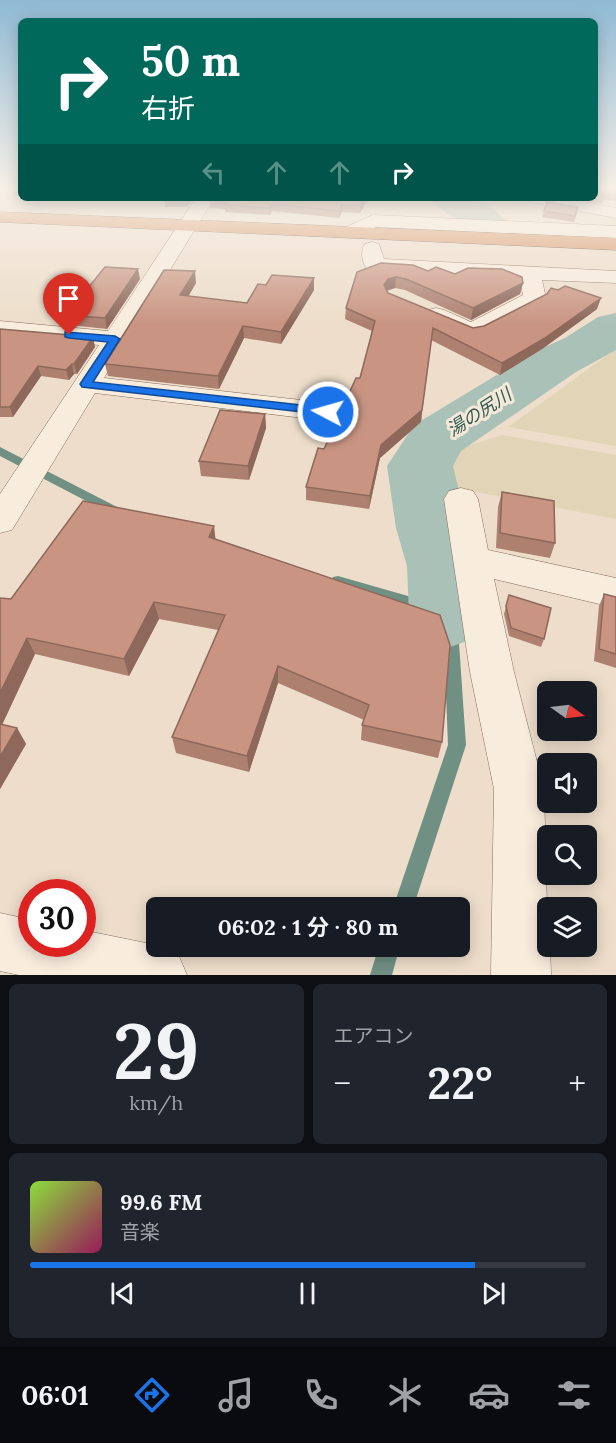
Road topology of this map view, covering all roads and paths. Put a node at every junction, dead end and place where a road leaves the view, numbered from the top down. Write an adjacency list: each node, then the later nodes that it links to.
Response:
1 (91, 232): 5 (highway)
2 (176, 232): 5 (highway)
3 (266, 232): 5 (highway)
4 (356, 232): 7 (highway)
5 (182, 233): 8 (highway); 14 (street)
6 (616, 244): 7 (highway)
7 (496, 247): 8 (highway); 9 (highway)
8 (372, 248): 10 (street)
9 (616, 259)
10 (530, 273): 11 (street); 12 (street)
11 (616, 277)
12 (418, 306)
13 (0, 328): 14 (street)
14 (115, 339): 15 (street)
15 (86, 384): 16 (street); 18 (street)
16 (328, 412)
17 (461, 499): 19 (street)
18 (0, 521)
19 (471, 560): 20 (street); 23 (street)
20 (616, 592)
21 (0, 942): 22 (street)
22 (157, 975)
23 (521, 975)

